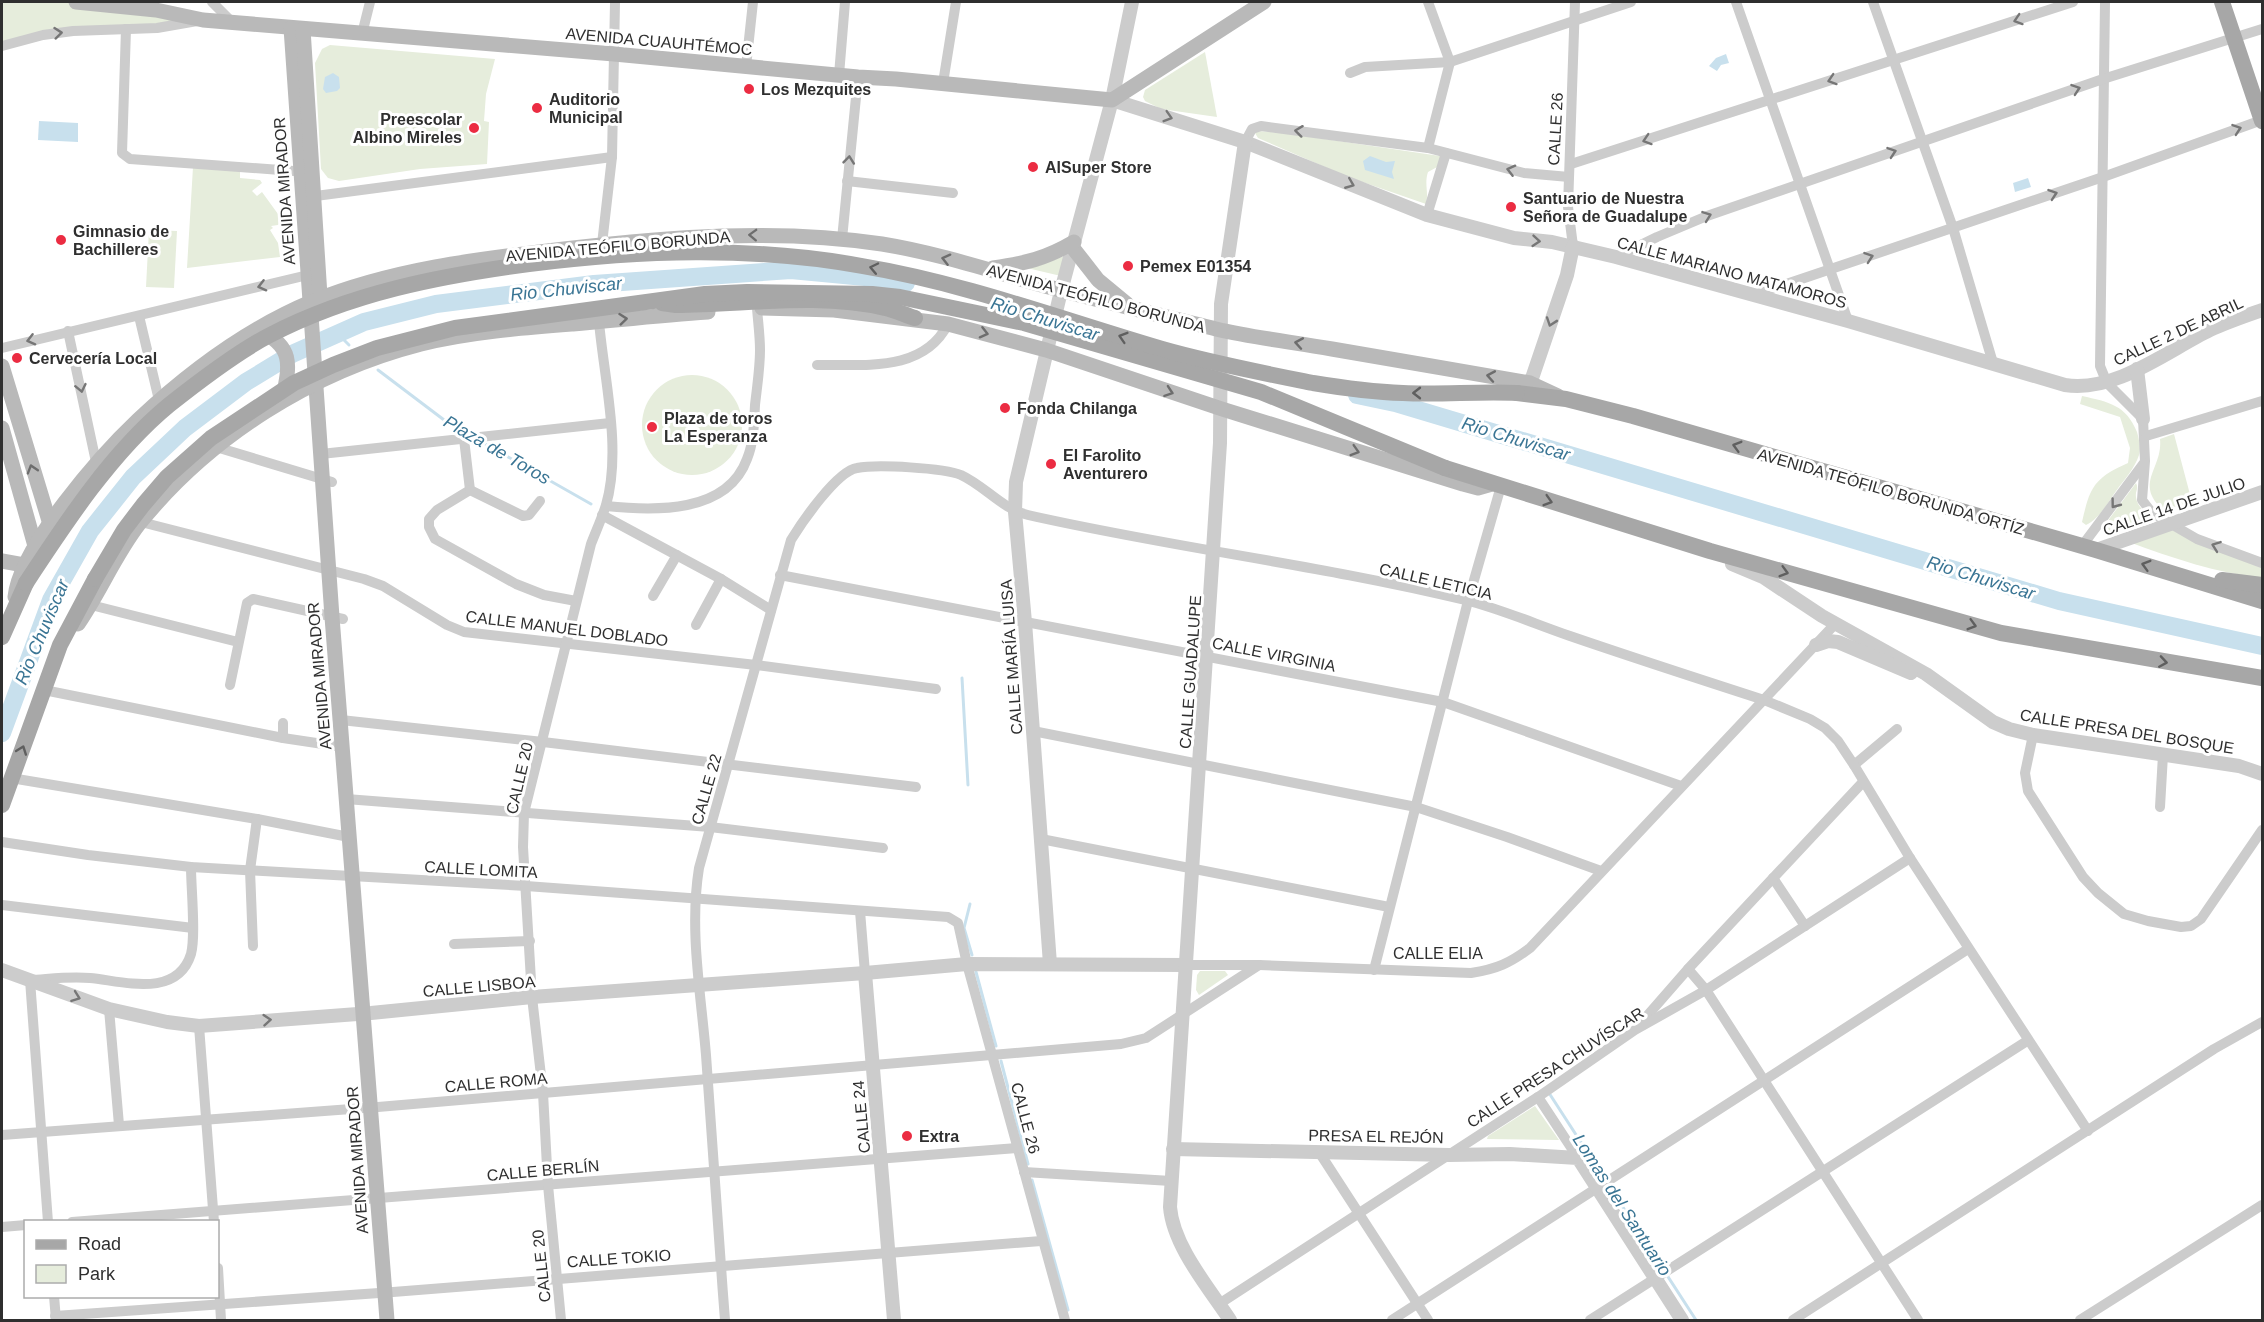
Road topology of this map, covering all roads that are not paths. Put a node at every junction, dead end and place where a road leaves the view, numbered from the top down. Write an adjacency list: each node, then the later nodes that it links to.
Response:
1 (76, 2): 18 (main road, AVENIDA CUAUHTÉMOC)
2 (212, 2): 20 (street)
3 (370, 2): 24 (street)
4 (615, 2): 27 (street)
5 (753, 2): 30 (street)
6 (845, 2): 32 (street)
7 (956, 2): 35 (street)
8 (1132, 2): 36 (street, CALLE MARÍA LUISA)
9 (1264, 2): 36 (main road)
10 (1428, 2): 29 (street)
11 (1575, 2): 19 (street, CALLE 26)
12 (1631, 2): 19 (street)
13 (1736, 2): 37 (street)
14 (1873, 2): 28 (street)
15 (2073, 2): 28 (street, one-way to 28)
16 (2104, 2): 34 (street)
17 (2222, 2): 25 (main road)
18 (203, 20): 20 (main road, AVENIDA CUAUHTÉMOC); 22 (street)
19 (1576, 21): 29 (street); 44 (street, CALLE 26)
20 (232, 22): 21 (main road, AVENIDA CUAUHTÉMOC)
21 (297, 28): 24 (main road, AVENIDA CUAUHTÉMOC); 45 (main road, AVENIDA MIRADOR)
22 (126, 29): 26 (street, one-way to 22); 45 (street)
23 (2262, 29): 25 (street)
24 (362, 34): 27 (main road, AVENIDA CUAUHTÉMOC)
25 (2235, 38): 34 (street); 38 (main road)
26 (2, 46)
27 (614, 54): 30 (main road, AVENIDA CUAUHTÉMOC); 43 (street)
28 (1894, 60): 37 (street, one-way to 37); 40 (street)
29 (1450, 62): 31 (street); 41 (street)
30 (746, 67): 32 (main road, AVENIDA CUAUHTÉMOC)
31 (1350, 73)
32 (839, 75): 33 (main road, AVENIDA CUAUHTÉMOC)
33 (858, 77): 35 (main road, AVENIDA CUAUHTÉMOC); 48 (street, one-way to 33)
34 (2103, 80): 40 (street, one-way to 34); 47 (street)
35 (943, 83): 36 (main road, AVENIDA CUAUHTÉMOC)
36 (1112, 100): 39 (street, CALLE MARIANO MATAMOROS, one-way to 39); 56 (street, CALLE MARÍA LUISA)
37 (1772, 100): 44 (street, one-way to 44); 49 (street)
38 (2262, 121): 47 (street, one-way to 38)
39 (1245, 142): 41 (street, CALLE GUADALUPE, one-way to 39); 52 (street, CALLE MARIANO MATAMOROS, one-way to 52); 75 (street, CALLE GUADALUPE)
40 (1923, 142): 49 (street, one-way to 40); 53 (street)
41 (1428, 148): 42 (street)
42 (1446, 153): 46 (street, one-way to 42); 52 (street)
43 (612, 157): 51 (street); 55 (street)
44 (1571, 164): 46 (street, CALLE 26)
45 (306, 172): 51 (main road, AVENIDA MIRADOR)
46 (1569, 177): 57 (street, CALLE 26)
47 (2103, 177): 53 (street, one-way to 47); 84 (street)
48 (847, 181): 50 (street); 54 (street)
49 (1800, 184): 58 (street, one-way to 49); 60 (street)
50 (953, 193)
51 (308, 197): 61 (main road, AVENIDA MIRADOR)
52 (1427, 215): 57 (street, CALLE MARIANO MATAMOROS, one-way to 57)
53 (1953, 228): 60 (street, one-way to 53); 79 (street)
54 (842, 239): 55 (main road, AVENIDA TEÓFILO BORUNDA, one-way to 55); 59 (main road, AVENIDA TEÓFILO BORUNDA, one-way to 54)
55 (602, 244): 64 (main road, AVENIDA TEÓFILO BORUNDA)
56 (1074, 245): 59 (main road); 62 (street, CALLE MARÍA LUISA); 66 (main road)
57 (1573, 246): 58 (street, CALLE MARIANO MATAMOROS); 85 (street, CALLE 26, one-way to 85)
58 (1616, 257): 63 (street, CALLE MARIANO MATAMOROS)
59 (986, 269): 62 (main road, AVENIDA TEÓFILO BORUNDA)
60 (1831, 270): 63 (street); 71 (street)
61 (313, 274): 64 (main road, AVENIDA MIRADOR); 69 (street, one-way to 69)
62 (1061, 290): 66 (main road, AVENIDA TEÓFILO BORUNDA); 78 (street, CALLE MARÍA LUISA, bridge)
63 (1753, 295): 71 (street, CALLE MARIANO MATAMOROS)
64 (315, 301): 74 (main road, AVENIDA TEÓFILO BORUNDA); 83 (main road, AVENIDA MIRADOR)
65 (655, 302): 70 (main road); 101 (main road, bridge); 136 (main road, bridge)
66 (1132, 307): 75 (main road, AVENIDA TEÓFILO BORUNDA)
67 (757, 308): 70 (main road); 72 (main road, one-way to 67); 105 (street)
68 (2262, 310): 82 (street, CALLE 2 DE ABRIL)
69 (139, 316): 76 (street); 86 (street)
70 (915, 318): 73 (main road)
71 (1848, 321): 79 (street, CALLE MARIANO MATAMOROS)
72 (599, 322): 83 (main road); 92 (street, CALLE 20)
73 (948, 324): 78 (main road, one-way to 78); 80 (street)
74 (258, 330): 86 (main road, AVENIDA TEÓFILO BORUNDA); 87 (main road)
75 (1220, 330): 85 (main road, AVENIDA TEÓFILO BORUNDA, one-way to 75); 89 (street, CALLE GUADALUPE, bridge)
76 (68, 331): 77 (street, one-way to 77); 99 (street, one-way to 99)
77 (2, 348)
78 (1046, 350): 89 (main road, one-way to 89); 106 (street, CALLE MARÍA LUISA)
79 (1993, 363): 84 (street, CALLE MARIANO MATAMOROS)
80 (818, 365)
81 (2, 366): 90 (main road)
82 (2137, 369): 84 (street, CALLE 2 DE ABRIL); 91 (street)
83 (321, 381): 87 (main road); 97 (main road, AVENIDA MIRADOR)
84 (2107, 383): 91 (street)
85 (1525, 390): 112 (main road, AVENIDA TEÓFILO BORUNDA ORTÍZ, one-way to 85); 128 (main road, AVENIDA TEÓFILO BORUNDA ORTÍZ, one-way to 128, bridge)
86 (159, 399): 99 (main road, AVENIDA TEÓFILO BORUNDA)
87 (283, 401): 96 (main road)
88 (2262, 401): 94 (street)
89 (1222, 409): 101 (main road, one-way to 101); 113 (street, CALLE GUADALUPE)
90 (15, 414): 93 (main road); 109 (main road, one-way to 90)
91 (2143, 419): 94 (street)
92 (610, 423): 95 (street); 105 (street, CALLE 20)
93 (2, 430): 111 (main road)
94 (2146, 436): 98 (street)
95 (464, 439): 97 (street); 102 (street)
96 (216, 447): 100 (street); 107 (main road)
97 (325, 453): 100 (main road, AVENIDA MIRADOR)
98 (2145, 460): 108 (street); 112 (street, one-way to 112)
99 (96, 462): 109 (main road, AVENIDA TEÓFILO BORUNDA)
100 (327, 480): 118 (main road, AVENIDA MIRADOR)
101 (1496, 485): 110 (main road, one-way to 110); 124 (street)
102 (470, 490): 104 (street); 126 (street)
103 (2262, 492): 108 (street, CALLE 14 DE JULIO)
104 (540, 501)
105 (604, 510): 114 (street); 126 (street, CALLE 20)
106 (1015, 512): 113 (street, CALLE LETICIA); 119 (street, CALLE 22); 131 (street, CALLE MARÍA LUISA)
107 (141, 522): 118 (street, CALLE MANUEL DOBLADO); 127 (main road)
108 (2172, 524): 112 (street, CALLE 14 DE JULIO); 116 (street, one-way to 108)
109 (50, 525): 111 (main road, AVENIDA TEÓFILO BORUNDA)
110 (1628, 525): 132 (street, CALLE PRESA DEL BOSQUE); 141 (main road, one-way to 141)
111 (35, 546): 117 (main road, AVENIDA TEÓFILO BORUNDA)
112 (2089, 548): 120 (main road, AVENIDA TEÓFILO BORUNDA ORTÍZ, one-way to 112)
113 (1214, 552): 124 (street, CALLE LETICIA); 139 (street, CALLE GUADALUPE)
114 (677, 555): 121 (street); 123 (street)
115 (2, 561): 117 (main road)
116 (2262, 563)
117 (24, 565): 128 (main road, AVENIDA TEÓFILO BORUNDA)
118 (334, 571): 130 (main road, AVENIDA MIRADOR); 137 (street, CALLE MANUEL DOBLADO)
119 (780, 575): 129 (street, CALLE 22); 131 (street, CALLE VIRGINIA)
120 (2186, 577): 122 (main road); 125 (main road, AVENIDA TEÓFILO BORUNDA ORTÍZ)
121 (721, 579): 129 (street); 133 (street)
122 (2262, 585)
123 (653, 596)
124 (1468, 601): 146 (street, CALLE LETICIA); 147 (street)
125 (2262, 601)
126 (576, 602): 137 (street, CALLE 20)
127 (91, 605): 135 (street); 136 (main road)
128 (14, 607): 134 (main road, AVENIDA TEÓFILO BORUNDA ORTÍZ)
129 (771, 610): 140 (street, CALLE 22)
130 (338, 618): 135 (street); 148 (main road, AVENIDA MIRADOR)
131 (1025, 622): 139 (street, CALLE VIRGINIA); 151 (street, CALLE MARÍA LUISA)
132 (1836, 623): 138 (street, CALLE ELIA); 143 (street, CALLE PRESA DEL BOSQUE)
133 (696, 625)
134 (2, 637)
135 (238, 642): 142 (street)
136 (60, 645): 145 (main road)
137 (566, 645): 140 (street, CALLE MANUEL DOBLADO); 154 (street, CALLE 20)
138 (1816, 645): 143 (street); 146 (street, CALLE ELIA)
139 (1208, 657): 147 (street, CALLE VIRGINIA); 157 (street, CALLE GUADALUPE)
140 (756, 665): 144 (street, CALLE MANUEL DOBLADO); 158 (street, CALLE 22)
141 (2262, 678)
142 (230, 685)
143 (1947, 687): 152 (street, CALLE PRESA DEL BOSQUE)
144 (936, 689)
145 (44, 690): 153 (street); 161 (main road, one-way to 145)
146 (1764, 700): 159 (street, CALLE LETICIA); 163 (street, CALLE ELIA)
147 (1443, 702): 163 (street, CALLE VIRGINIA); 167 (street)
148 (346, 721): 154 (street); 155 (main road, AVENIDA MIRADOR); 165 (main road, AVENIDA MIRADOR)
149 (283, 723): 153 (street)
150 (1897, 729): 159 (street)
151 (1033, 731): 157 (street); 174 (street, CALLE MARÍA LUISA)
152 (2033, 735): 156 (street, CALLE PRESA DEL BOSQUE); 172 (street)
153 (283, 738): 155 (street)
154 (543, 742): 158 (street); 169 (street, CALLE 20)
155 (343, 747): 165 (main road, AVENIDA MIRADOR)
156 (2163, 755): 160 (street, CALLE PRESA DEL BOSQUE); 168 (street)
157 (1200, 764): 167 (street); 179 (street, CALLE GUADALUPE)
158 (729, 765): 164 (street); 171 (street, CALLE 22)
159 (1854, 765): 162 (street, CALLE LETICIA)
160 (2262, 774)
161 (12, 778): 166 (main road); 170 (street)
162 (1863, 782): 177 (street, CALLE LETICIA); 183 (street)
163 (1681, 786): 181 (street, CALLE ELIA)
164 (916, 788)
165 (351, 799): 169 (street); 173 (main road, AVENIDA MIRADOR); 182 (main road, AVENIDA MIRADOR)
166 (2, 805)
167 (1416, 807): 181 (street); 187 (street)
168 (2160, 807)
169 (524, 813): 171 (street); 184 (street, CALLE 20)
170 (257, 819): 173 (street); 180 (street)
171 (710, 827): 176 (street); 185 (street, CALLE 22)
172 (2262, 830)
173 (349, 837): 182 (main road, AVENIDA MIRADOR)
174 (1041, 839): 179 (street); 197 (street, CALLE MARÍA LUISA)
175 (2, 842): 178 (street, CALLE LOMITA)
176 (883, 848)
177 (1910, 858): 190 (street, CALLE PRESA CHUVÍSCAR); 195 (street, CALLE LETICIA)
178 (191, 867): 180 (street, CALLE LOMITA); 191 (street)
179 (1193, 868): 187 (street); 198 (street, CALLE GUADALUPE)
180 (250, 870): 182 (street, CALLE LOMITA); 194 (street)
181 (1601, 871): 202 (street, CALLE ELIA)
182 (357, 878): 184 (street, CALLE LOMITA); 209 (main road, AVENIDA MIRADOR)
183 (1773, 878): 190 (street); 200 (street)
184 (526, 886): 185 (street, CALLE LOMITA); 192 (street, CALLE 20)
185 (695, 897): 188 (street, CALLE LOMITA); 205 (street, CALLE 22)
186 (2, 905): 191 (street)
187 (1389, 907): 202 (street)
188 (860, 911): 189 (street, CALLE LOMITA); 203 (street, CALLE 24)
189 (958, 923): 196 (street, CALLE 26)
190 (1805, 926): 206 (street, CALLE PRESA CHUVÍSCAR)
191 (193, 928): 204 (street)
192 (530, 941): 193 (street); 207 (street, CALLE 20)
193 (454, 944)
194 (253, 946)
195 (1968, 949): 214 (street, CALLE LETICIA); 218 (street)
196 (967, 964): 197 (street, CALLE ELIA); 203 (street, CALLE LISBOA); 215 (street, CALLE 26)
197 (1050, 964): 198 (street, CALLE ELIA)
198 (1186, 965): 199 (street, CALLE ELIA); 210 (street, CALLE GUADALUPE)
199 (1259, 965): 202 (street, CALLE ELIA); 210 (street, CALLE ROMA)
200 (1688, 969): 206 (street); 213 (street)
201 (2, 970): 204 (street, CALLE LISBOA)
202 (1374, 970)
203 (865, 973): 205 (street, CALLE LISBOA); 216 (street, CALLE 24)
204 (30, 980): 208 (street, CALLE LISBOA, one-way to 208); 224 (street)
205 (701, 984): 207 (street, CALLE LISBOA); 217 (street, CALLE 22)
206 (1706, 990): 213 (street, CALLE PRESA CHUVÍSCAR); 218 (street)
207 (532, 997): 209 (street, CALLE LISBOA); 219 (street, CALLE 20)
208 (110, 1009): 212 (street, CALLE LISBOA); 223 (street)
209 (367, 1012): 212 (street, CALLE LISBOA, one-way to 209); 221 (main road, AVENIDA MIRADOR)
210 (1183, 1015): 215 (street, CALLE ROMA); 228 (street, CALLE GUADALUPE)
211 (2262, 1022): 225 (street)
212 (200, 1026): 222 (street)
213 (1635, 1030): 220 (street, CALLE PRESA CHUVÍSCAR)
214 (2027, 1041): 225 (street, CALLE LETICIA); 233 (street)
215 (992, 1054): 216 (street, CALLE ROMA); 227 (street, CALLE 26)
216 (873, 1066): 217 (street, CALLE ROMA); 232 (street, CALLE 24)
217 (708, 1079): 219 (street, CALLE ROMA); 234 (street, CALLE 22)
218 (1764, 1081): 233 (street); 238 (street)
219 (543, 1093): 221 (street, CALLE ROMA); 237 (street, CALLE 20)
220 (1539, 1097): 230 (street, CALLE PRESA CHUVÍSCAR); 231 (street)
221 (375, 1107): 222 (street, CALLE ROMA); 239 (main road, AVENIDA MIRADOR)
222 (206, 1119): 223 (street, CALLE ROMA); 241 (street)
223 (119, 1125): 224 (street, CALLE ROMA)
224 (42, 1131): 226 (street, CALLE ROMA); 243 (street)
225 (2088, 1131): 250 (street)
226 (2, 1135)
227 (1017, 1148): 232 (street, CALLE BERLÍN); 235 (street, CALLE 26)
228 (1173, 1149): 229 (street, PRESA EL REJÓN); 236 (street, CALLE GUADALUPE)
229 (1319, 1152): 230 (street, PRESA EL REJÓN); 242 (street)
230 (1449, 1155): 231 (street, PRESA EL REJÓN); 242 (street, CALLE PRESA CHUVÍSCAR)
231 (1578, 1158): 238 (street)
232 (881, 1159): 234 (street, CALLE BERLÍN); 249 (street, CALLE 24)
233 (1822, 1171): 250 (street); 253 (street)
234 (716, 1172): 237 (street, CALLE BERLÍN); 251 (street, CALLE 22)
235 (1024, 1172): 236 (street); 248 (street, CALLE 26)
236 (1171, 1181): 258 (street, CALLE GUADALUPE)
237 (548, 1185): 239 (street, CALLE BERLÍN); 252 (street, CALLE 20)
238 (1597, 1188): 253 (street); 259 (street)
239 (382, 1198): 241 (street, CALLE BERLÍN); 255 (main road, AVENIDA MIRADOR)
240 (2262, 1205): 275 (street)
241 (213, 1210): 244 (street, CALLE BERLÍN); 245 (street)
242 (1360, 1214): 258 (street, CALLE PRESA CHUVÍSCAR); 259 (street)
243 (48, 1220)
244 (85, 1220)
245 (214, 1220)
246 (24, 1225): 247 (street)
247 (2, 1227)
248 (1041, 1241): 249 (street, CALLE TOKIO); 267 (street, CALLE 26)
249 (889, 1253): 251 (street, CALLE TOKIO); 266 (street, CALLE 24)
250 (1881, 1264): 273 (street); 274 (street)
251 (720, 1266): 252 (street, CALLE TOKIO); 265 (street, CALLE 22)
252 (558, 1278): 255 (street, CALLE TOKIO); 264 (street, CALLE 20)
253 (1654, 1278): 271 (street); 272 (street)
254 (219, 1286): 257 (street)
255 (389, 1292): 257 (street, CALLE TOKIO); 262 (main road, AVENIDA MIRADOR); 263 (main road, AVENIDA MIRADOR)
256 (54, 1298): 260 (street)
257 (220, 1303): 260 (street, CALLE TOKIO); 261 (street)
258 (1219, 1304): 268 (street)
259 (1417, 1304): 269 (street); 270 (street)
260 (56, 1318)
261 (221, 1320)
262 (387, 1320)
263 (395, 1320)
264 (561, 1320)
265 (725, 1320)
266 (894, 1320)
267 (1065, 1320)
268 (1230, 1320)
269 (1392, 1320)
270 (1428, 1320)
271 (1590, 1320)
272 (1682, 1320)
273 (1792, 1320)
274 (1918, 1320)
275 (2080, 1320)

